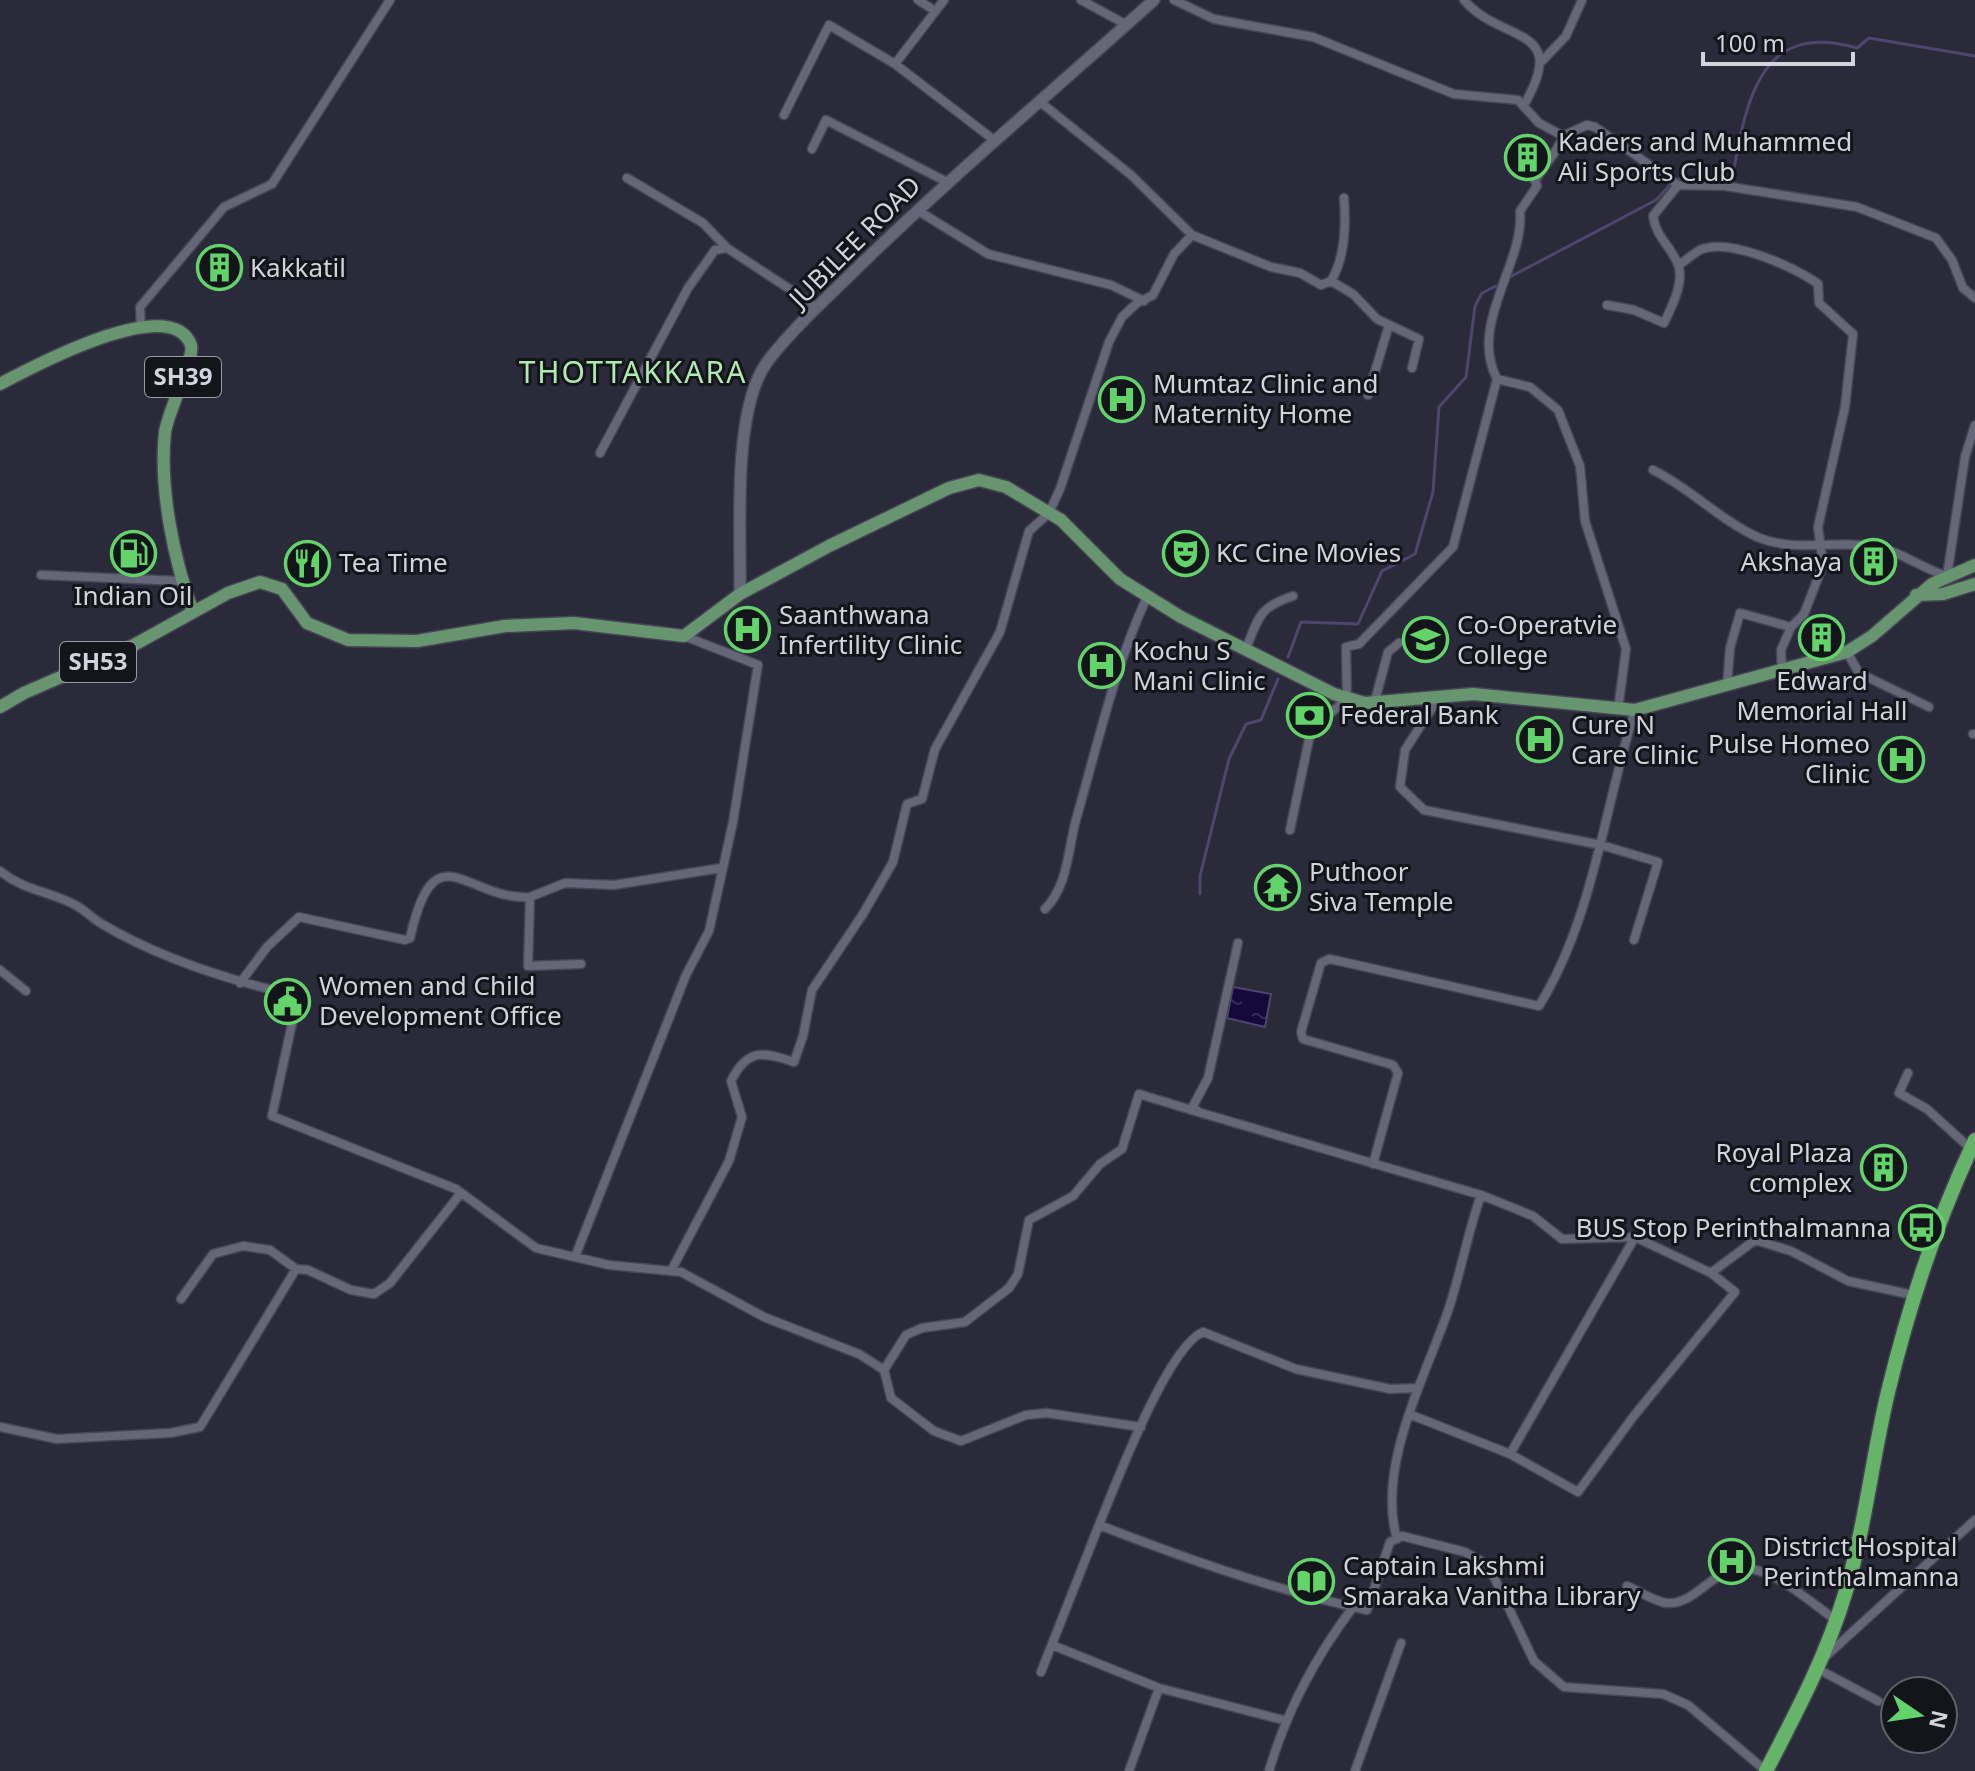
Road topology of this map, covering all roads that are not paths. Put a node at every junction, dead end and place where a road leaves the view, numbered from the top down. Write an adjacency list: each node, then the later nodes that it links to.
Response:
1 (390, 0): 33 (street)
2 (918, 0): 9 (street)
3 (944, 0): 9 (street)
4 (1081, 0): 10 (street)
5 (1154, 0): 10 (main road, JUBILEE ROAD)
6 (1174, 0): 14 (street)
7 (1464, 0): 11 (street)
8 (1582, 0): 11 (street)
9 (935, 11): 12 (street)
10 (1127, 25): 13 (main road, JUBILEE ROAD)
11 (1542, 61): 14 (street)
12 (895, 64): 15 (street); 17 (street)
13 (1039, 101): 17 (main road, JUBILEE ROAD); 24 (street)
14 (1524, 105): 16 (street)
15 (784, 115)
16 (1563, 136): 21 (street); 35 (street)
17 (994, 140): 20 (main road, JUBILEE ROAD)
18 (812, 149): 20 (street)
19 (627, 178): 25 (street)
20 (947, 182): 23 (main road, JUBILEE ROAD)
21 (1678, 185): 26 (street); 28 (street)
22 (1344, 198): 27 (street)
23 (917, 210): 29 (street); 31 (main road, JUBILEE ROAD)
24 (1192, 235): 27 (street); 29 (street)
25 (727, 248): 31 (street); 39 (street)
26 (1679, 265): 30 (street); 42 (street)
27 (1331, 281): 32 (street)
28 (1975, 298)
29 (1144, 301): 41 (street)
30 (1607, 305)
31 (817, 307): 48 (main road, JUBILEE ROAD)
32 (1389, 325): 34 (street); 37 (street)
33 (141, 329): 36 (main road, SH39); 46 (main road, SH39)
34 (1412, 368)
35 (1497, 379): 61 (street); 65 (street)
36 (0, 384)
37 (1368, 395)
38 (1975, 425): 45 (street)
39 (600, 453)
40 (1653, 470): 42 (street)
41 (1049, 513): 48 (main road); 51 (main road); 88 (street)
42 (1820, 543): 45 (street); 53 (street)
43 (1975, 565): 45 (main road)
44 (41, 575): 46 (street)
45 (1947, 576): 49 (main road)
46 (181, 581): 52 (main road, SH39)
47 (1975, 584): 49 (main road)
48 (740, 594): 54 (main road)
49 (1916, 595): 57 (main road)
50 (1293, 596): 56 (street)
51 (1147, 597): 56 (main road); 72 (street)
52 (193, 612): 54 (main road); 63 (main road, SH53)
53 (1791, 627): 58 (street); 59 (street)
54 (684, 636): 69 (street)
55 (1399, 643): 62 (street)
56 (1245, 651): 61 (main road)
57 (1847, 652): 58 (main road); 64 (street)
58 (1782, 672): 59 (main road)
59 (1727, 686): 66 (main road)
60 (1439, 697): 62 (main road); 65 (main road); 68 (street)
61 (1347, 699): 62 (main road); 67 (street)
62 (1374, 704)
63 (0, 707)
64 (1929, 707)
65 (1618, 710): 66 (main road)
66 (1635, 710): 68 (street)
67 (1290, 830)
68 (1601, 845): 73 (street); 82 (street)
69 (721, 868): 71 (street); 86 (street)
70 (0, 871): 77 (street)
71 (530, 897): 75 (street); 77 (street)
72 (1045, 909)
73 (1634, 940)
74 (1238, 943): 80 (street)
75 (581, 964)
76 (0, 970): 78 (street)
77 (240, 983): 83 (street)
78 (26, 991)
79 (1908, 1073): 81 (street)
80 (1198, 1112): 82 (street); 92 (street)
81 (1973, 1145): 90 (highway)
82 (1373, 1164): 84 (street)
83 (461, 1193): 86 (street); 87 (street)
84 (1481, 1195): 85 (street); 93 (street)
85 (1635, 1237): 89 (street); 97 (street)
86 (575, 1257): 88 (street)
87 (296, 1269): 91 (street); 95 (street)
88 (671, 1271): 92 (street)
89 (1711, 1273): 90 (street); 97 (street)
90 (1913, 1295): 103 (highway)
91 (181, 1299)
92 (884, 1370): 96 (street)
93 (1418, 1388): 94 (street); 96 (street)
94 (1409, 1414): 97 (street); 100 (street)
95 (0, 1427)
96 (1141, 1427): 99 (street)
97 (1510, 1454)
98 (1975, 1520): 106 (street)
99 (1099, 1525): 102 (street); 105 (street)
100 (1397, 1539): 102 (street); 114 (street)
101 (1627, 1586): 103 (street)
102 (1353, 1607): 110 (street)
103 (1836, 1620): 106 (highway)
104 (1401, 1643): 113 (street)
105 (1052, 1645): 107 (street); 108 (street)
106 (1821, 1664): 109 (street); 114 (highway)
107 (1041, 1672)
108 (1159, 1688): 110 (street); 111 (street)
109 (1878, 1701)
110 (1287, 1721): 112 (street)
111 (1129, 1771)
112 (1269, 1771)
113 (1355, 1771)
114 (1766, 1771)

